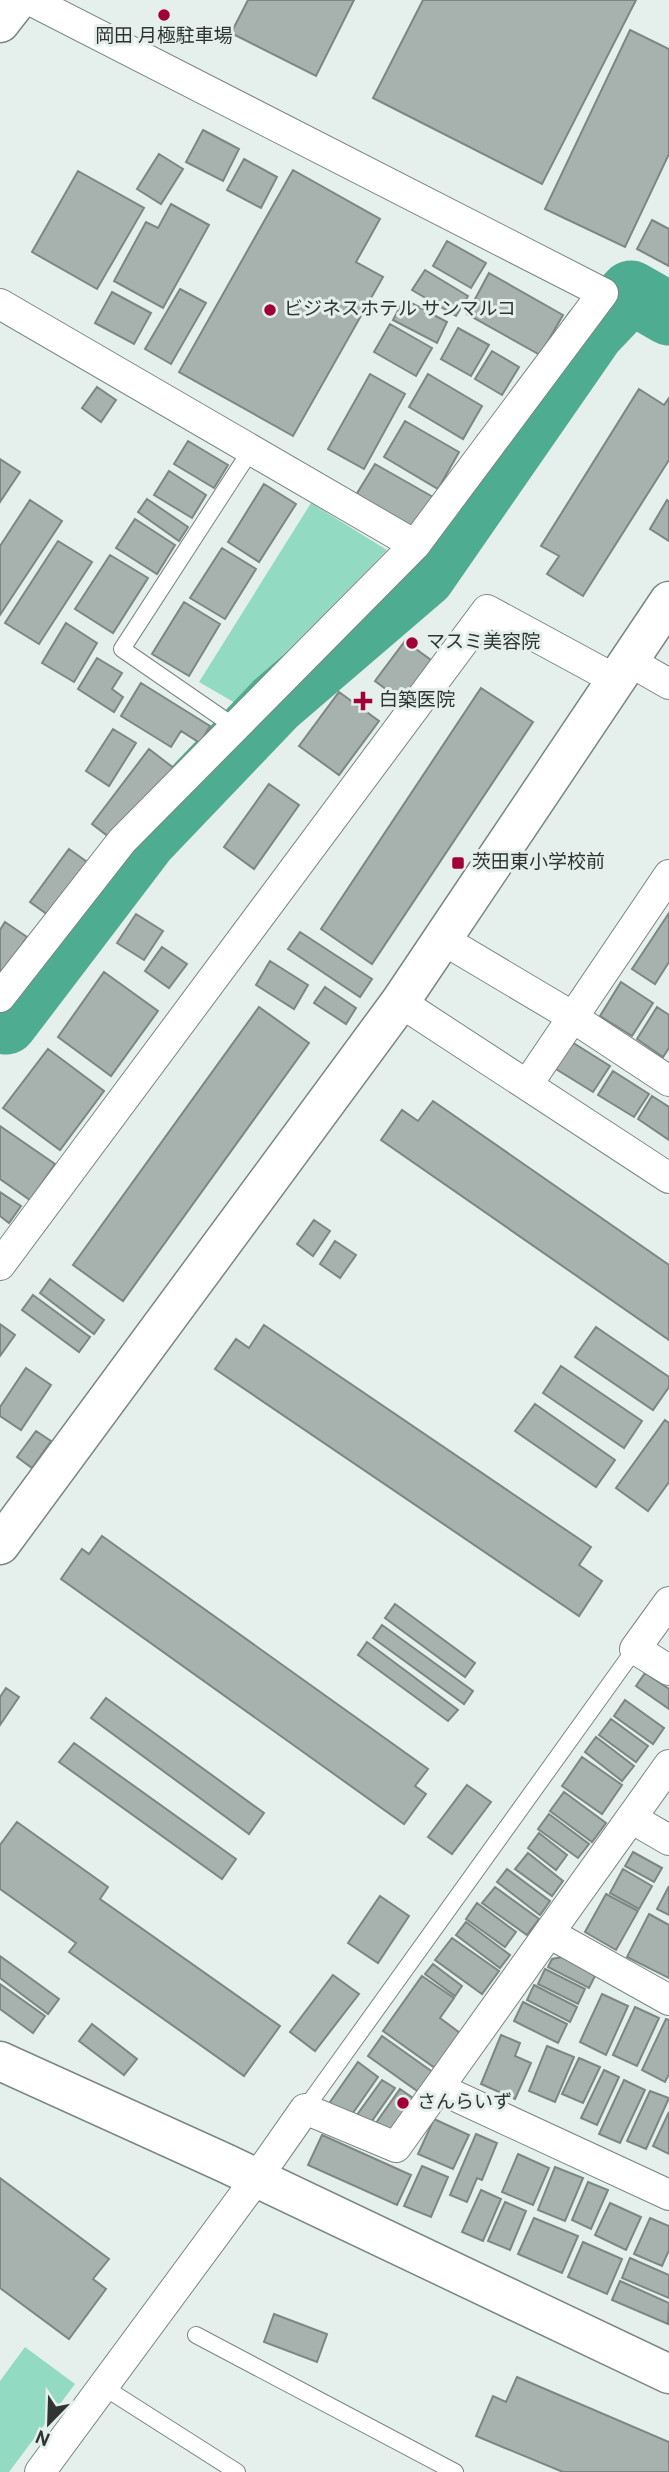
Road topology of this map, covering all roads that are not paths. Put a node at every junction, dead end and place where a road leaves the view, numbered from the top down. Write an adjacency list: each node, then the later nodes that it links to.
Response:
1 (18, 0): 3 (street)
2 (30, 0): 6 (street)
3 (0, 23)
4 (0, 304): 5 (street)
5 (251, 450): 6 (street); 10 (lane)
6 (415, 545): 10 (street)
7 (669, 601): 8 (street)
8 (622, 670): 9 (street); 12 (street); 19 (street)
9 (669, 684)
10 (235, 727): 13 (street)
11 (669, 876): 15 (street)
12 (442, 939): 14 (street); 15 (street)
13 (0, 997)
14 (400, 1002): 17 (street); 20 (street)
15 (574, 1018): 16 (street); 17 (street)
16 (669, 1081)
17 (527, 1085): 18 (street)
18 (669, 1178)
19 (0, 1265)
20 (0, 1545)
21 (669, 1602): 22 (street)
22 (635, 1649): 23 (street); 31 (lane)
23 (669, 1670)
24 (669, 1765): 25 (street)
25 (631, 1818): 26 (street); 27 (street)
26 (669, 1840)
27 (549, 1933): 28 (street); 30 (street)
28 (669, 2000)
29 (0, 2061): 32 (street)
30 (438, 2088): 31 (street); 33 (street)
31 (304, 2109): 32 (street)
32 (257, 2179): 35 (street); 36 (street)
33 (669, 2195)
34 (196, 2335): 37 (lane)
35 (669, 2374)
36 (102, 2386): 38 (street); 39 (lane)
37 (430, 2467): 40 (lane)
38 (40, 2472)
39 (237, 2472)
40 (455, 2472)

